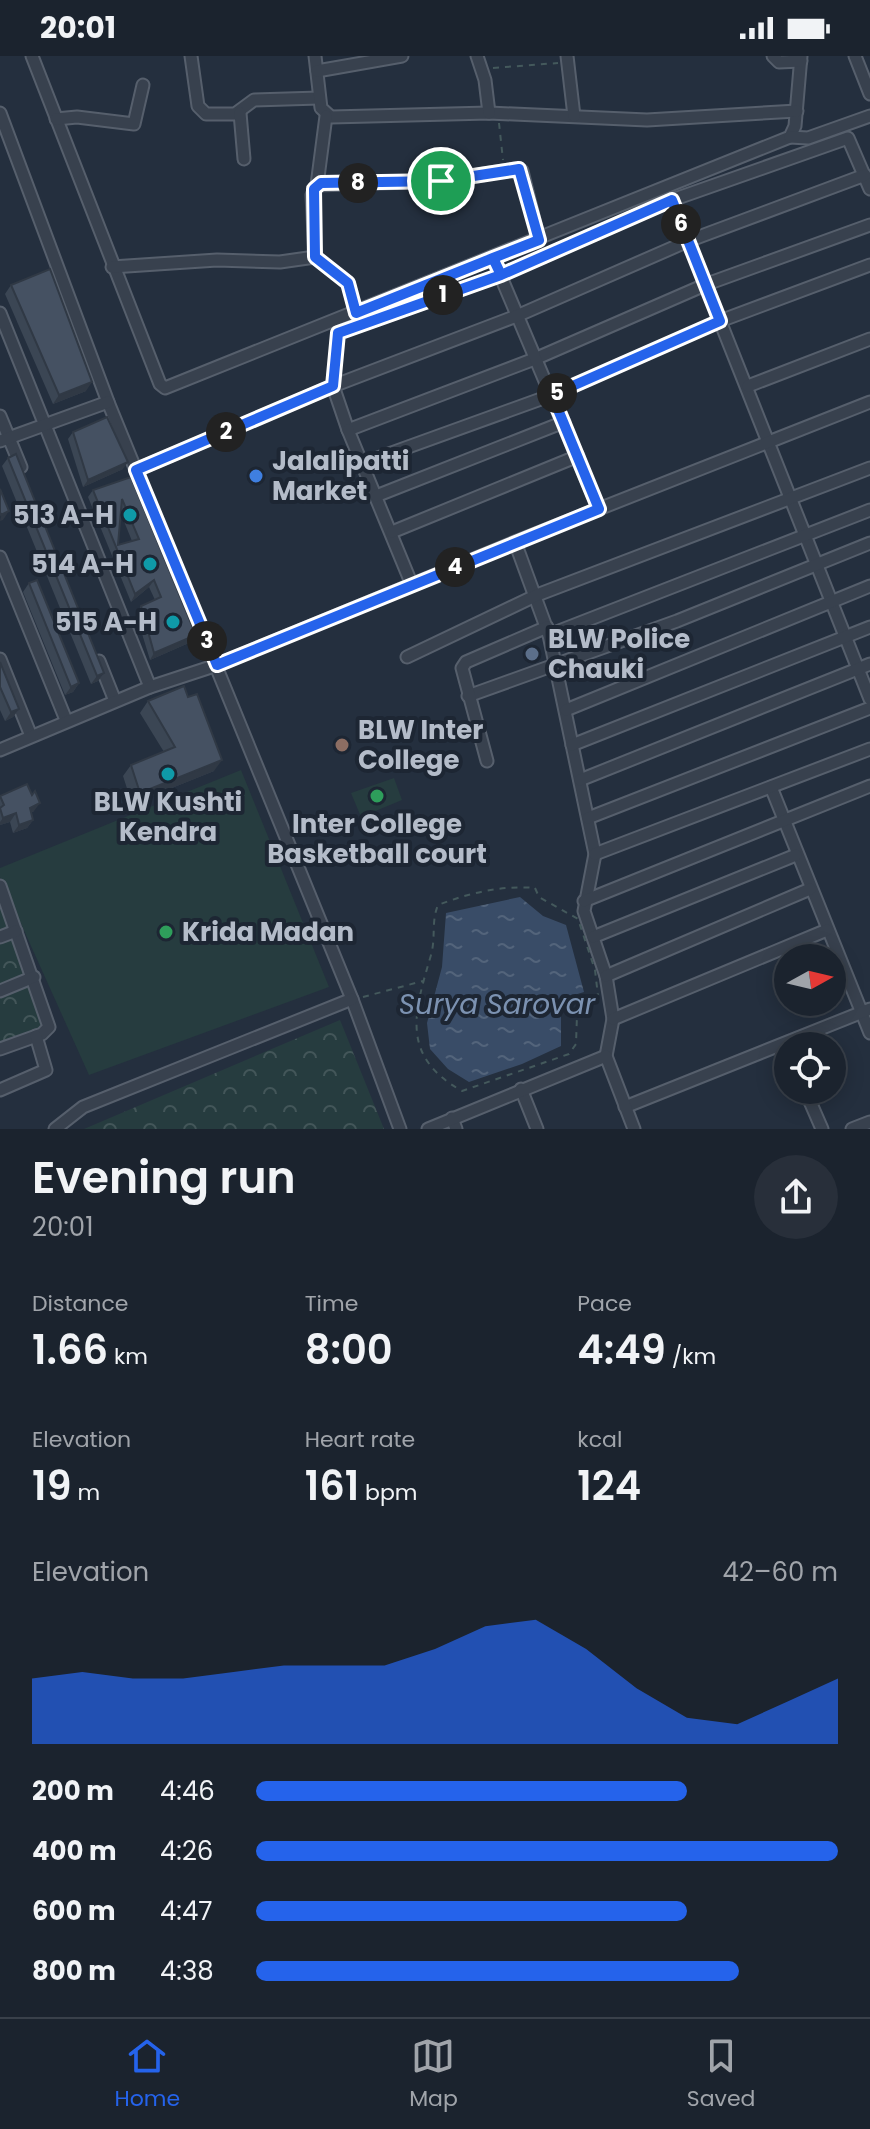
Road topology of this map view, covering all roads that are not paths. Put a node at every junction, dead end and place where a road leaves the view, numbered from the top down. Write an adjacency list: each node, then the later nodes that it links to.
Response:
1 (32, 56): 21 (street)
2 (191, 56): 16 (street)
3 (315, 56): 10 (street)
4 (402, 56): 10 (street)
5 (477, 56): 17 (street)
6 (773, 56): 8 (street)
7 (855, 56): 12 (street)
8 (801, 58): 14 (street)
9 (567, 60): 19 (street)
10 (317, 71): 13 (street)
11 (143, 85): 21 (street)
12 (870, 94)
13 (319, 98): 16 (street); 18 (street)
14 (797, 111): 19 (street); 22 (street)
15 (0, 113): 46 (street)
16 (240, 113): 23 (street)
17 (493, 113): 18 (street); 19 (street)
18 (326, 116): 25 (street)
19 (574, 116)
20 (870, 116): 22 (street)
21 (56, 119): 34 (street)
22 (790, 137): 29 (street)
23 (244, 159)
24 (865, 175): 26 (street); 27 (street); 30 (street)
25 (317, 185): 29 (street); 31 (street)
26 (870, 189)
27 (672, 200): 30 (street); 35 (street)
28 (870, 225): 36 (street)
29 (539, 240): 32 (street)
30 (688, 241): 36 (street); 39 (street)
31 (315, 257): 34 (street); 38 (street)
32 (493, 258): 35 (street); 38 (street)
33 (870, 265): 40 (street)
34 (112, 267): 38 (street)
35 (501, 275): 39 (street); 43 (street)
36 (707, 284): 40 (street); 42 (street)
37 (0, 313): 50 (street)
38 (356, 313)
39 (519, 315): 42 (street); 43 (street)
40 (720, 321): 44 (street); 45 (street)
41 (870, 339): 44 (street)
42 (537, 358): 45 (street); 51 (street)
43 (333, 386): 51 (street); 57 (street)
44 (748, 386): 53 (street)
45 (552, 395): 49 (street); 55 (street)
46 (108, 402): 50 (street); 57 (street)
47 (870, 402): 53 (street)
48 (0, 416): 52 (street)
49 (564, 422): 54 (street); 59 (street)
50 (45, 425): 52 (street); 82 (street)
51 (348, 430): 55 (street)
52 (4, 439): 58 (street)
53 (769, 441): 60 (street); 61 (street)
54 (578, 456): 61 (street); 63 (street)
55 (361, 464): 59 (street)
56 (870, 468): 60 (street)
57 (136, 470): 79 (street)
58 (26, 481)
59 (376, 496): 63 (street)
60 (791, 500): 64 (street); 71 (street)
61 (599, 509): 65 (street)
62 (870, 510): 64 (street)
63 (392, 532): 69 (street)
64 (806, 536): 68 (street); 74 (street)
65 (515, 542): 69 (street); 71 (street)
66 (870, 543): 68 (street)
67 (0, 557): 88 (street)
68 (817, 564): 72 (street); 80 (street)
69 (412, 585): 79 (street)
70 (870, 586): 72 (street)
71 (537, 595): 74 (street); 77 (street)
72 (831, 601): 75 (street); 87 (street)
73 (870, 627): 75 (street)
74 (548, 631): 80 (street); 83 (street)
75 (846, 637): 81 (street); 90 (street)
76 (91, 643): 85 (street)
77 (407, 657)
78 (0, 659): 89 (street)
79 (217, 665): 82 (street); 111 (street)
80 (557, 665): 83 (street); 87 (street)
81 (864, 667): 84 (street); 94 (street)
82 (150, 687): 85 (street)
83 (468, 696): 93 (street)
84 (870, 699)
85 (115, 701): 88 (street)
86 (870, 708): 97 (street)
87 (566, 710): 90 (street)
88 (66, 720): 89 (street)
89 (31, 736): 92 (street)
90 (572, 745): 94 (street)
91 (870, 749): 96 (street)
92 (0, 750)
93 (487, 761)
94 (580, 780): 97 (street)
95 (870, 786): 98 (street)
96 (771, 787): 98 (street); 99 (street)
97 (588, 818): 99 (street)
98 (782, 819): 100 (street); 103 (street)
99 (595, 854): 103 (street)
100 (796, 855): 102 (street); 107 (street)
101 (0, 886): 105 (street)
102 (810, 889): 104 (street); 108 (street)
103 (584, 901): 107 (street)
104 (827, 930): 112 (street); 113 (street)
105 (16, 931): 106 (street); 109 (street)
106 (0, 937)
107 (593, 937): 108 (street)
108 (606, 976): 113 (street)
109 (34, 977): 110 (street); 116 (street)
110 (0, 991)
111 (352, 999): 126 (street); 127 (street)
112 (866, 1010): 114 (street); 115 (street)
113 (613, 1019): 119 (street)
114 (818, 1032)
115 (870, 1033)
116 (36, 1036): 117 (street); 121 (street)
117 (0, 1049)
118 (774, 1051): 123 (street)
119 (606, 1056): 120 (street); 123 (street)
120 (521, 1089): 125 (street); 129 (street)
121 (0, 1090)
122 (811, 1104): 131 (street)
123 (625, 1107): 130 (street)
124 (870, 1122): 132 (street)
125 (454, 1123): 128 (street)
126 (55, 1129)
127 (400, 1129)
128 (428, 1129)
129 (537, 1129)
130 (634, 1129)
131 (822, 1129)
132 (852, 1129)

